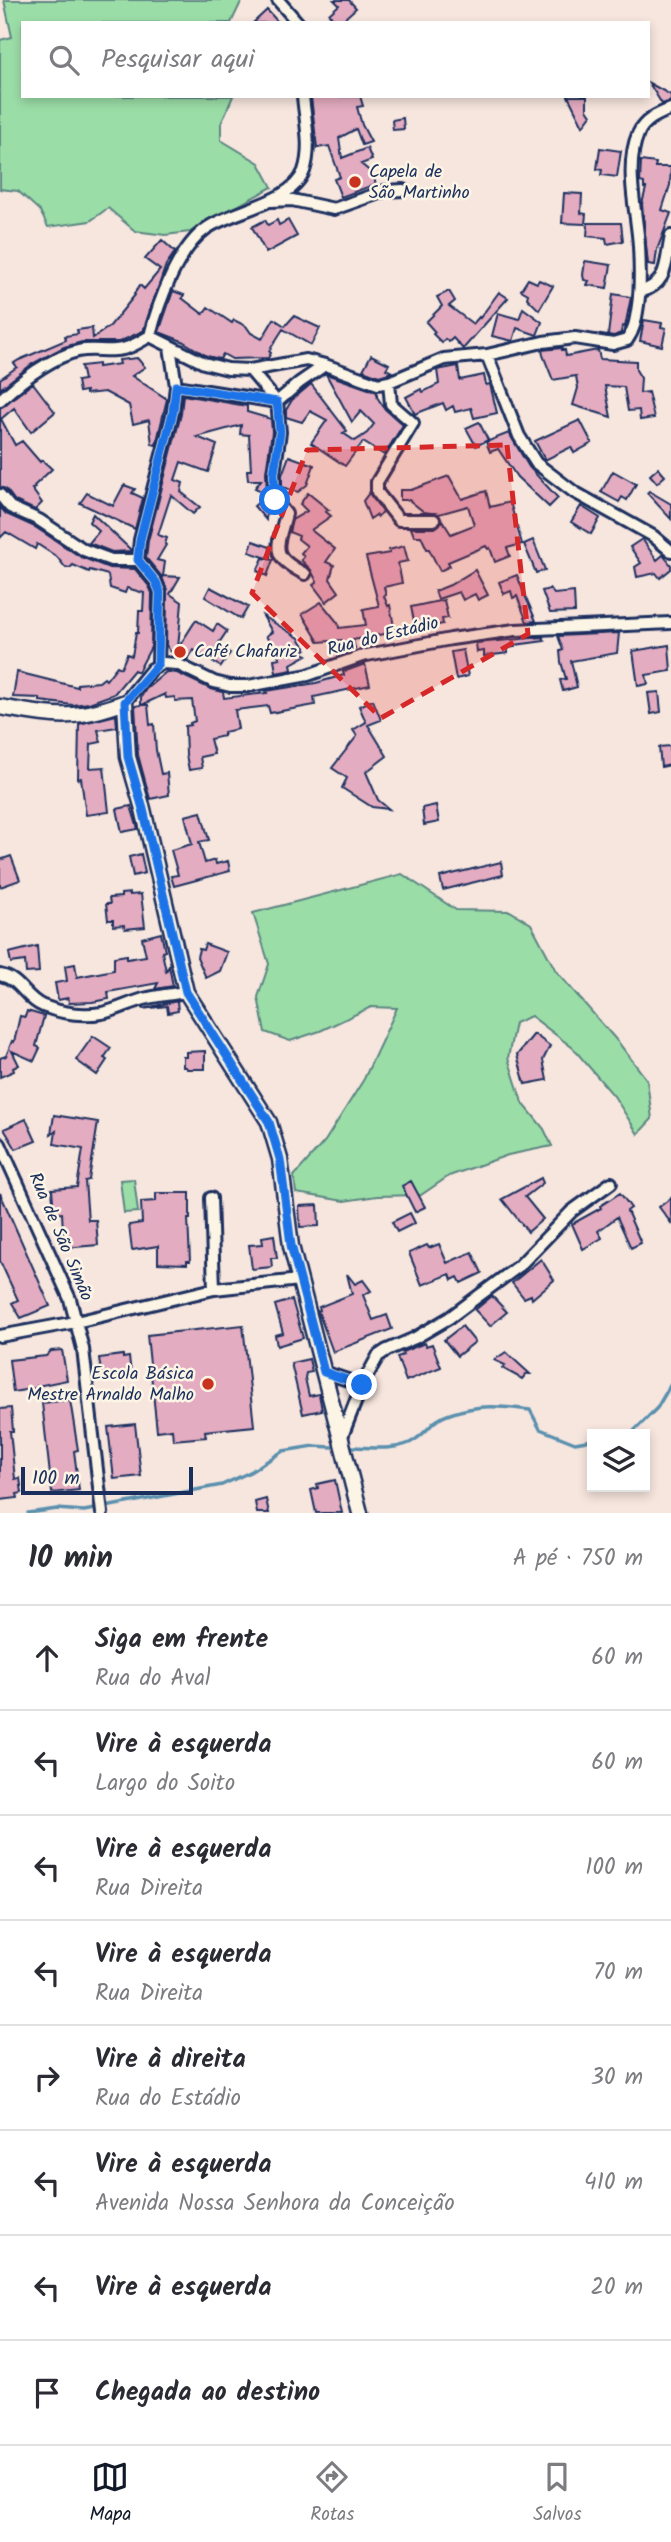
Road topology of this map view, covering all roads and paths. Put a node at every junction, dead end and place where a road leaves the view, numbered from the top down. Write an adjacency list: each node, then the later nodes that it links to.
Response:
1 (278, 0): 2 (street)
2 (296, 21)
3 (303, 98): 6 (street)
4 (671, 108): 9 (street)
5 (402, 190): 6 (street)
6 (268, 201): 10 (street)
7 (671, 236): 8 (street)
8 (669, 253): 9 (street)
9 (640, 292): 12 (street)
10 (150, 336): 11 (street); 17 (street)
11 (170, 347): 14 (street); 16 (street)
12 (487, 355): 15 (street); 21 (street)
13 (325, 365): 14 (street); 15 (street); 18 (street)
14 (250, 370): 18 (street)
15 (389, 382): 20 (street)
16 (176, 386): 18 (street); 22 (street)
17 (0, 400)
18 (277, 402): 23 (street)
19 (0, 495): 22 (street)
20 (434, 520)
21 (671, 551)
22 (138, 560): 25 (street)
23 (306, 574)
24 (671, 623): 25 (street, Rua do Estádio)
25 (158, 664): 26 (street)
26 (125, 702): 27 (street); 29 (street)
27 (0, 706)
28 (0, 975): 29 (street)
29 (186, 992): 33 (street)
30 (0, 1144): 35 (street, Rua de São Simão)
31 (611, 1183): 38 (street)
32 (211, 1198): 34 (street)
33 (300, 1280): 34 (street); 37 (street)
34 (214, 1289): 35 (street)
35 (76, 1322): 36 (street); 40 (street, Rua de São Simão)
36 (0, 1336)
37 (324, 1372): 38 (street); 39 (street)
38 (362, 1385): 39 (street)
39 (341, 1439): 41 (street)
40 (102, 1513)
41 (360, 1513)

